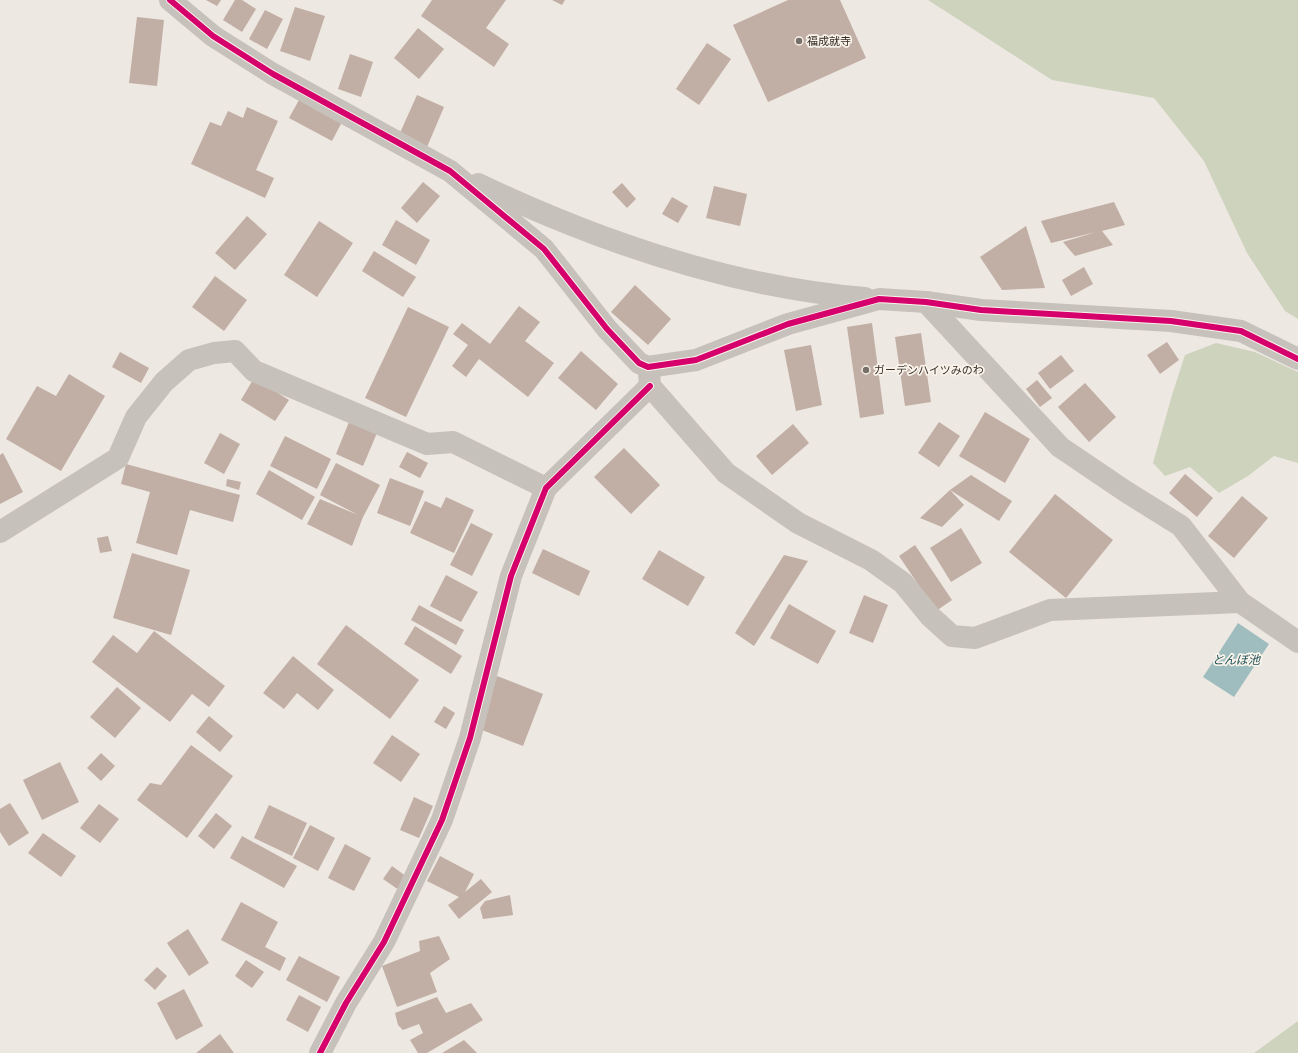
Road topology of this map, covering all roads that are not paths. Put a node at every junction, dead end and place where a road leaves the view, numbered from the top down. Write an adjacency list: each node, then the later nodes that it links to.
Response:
1 (170, 0): 2 (street)
2 (450, 171): 3 (street); 6 (street)
3 (879, 299): 4 (street); 6 (street)
4 (926, 302): 5 (street); 9 (street)
5 (1298, 358)
6 (649, 377): 7 (street); 9 (street)
7 (546, 488): 8 (street); 11 (street)
8 (0, 532)
9 (1240, 602): 10 (street)
10 (1298, 642)
11 (320, 1053)

